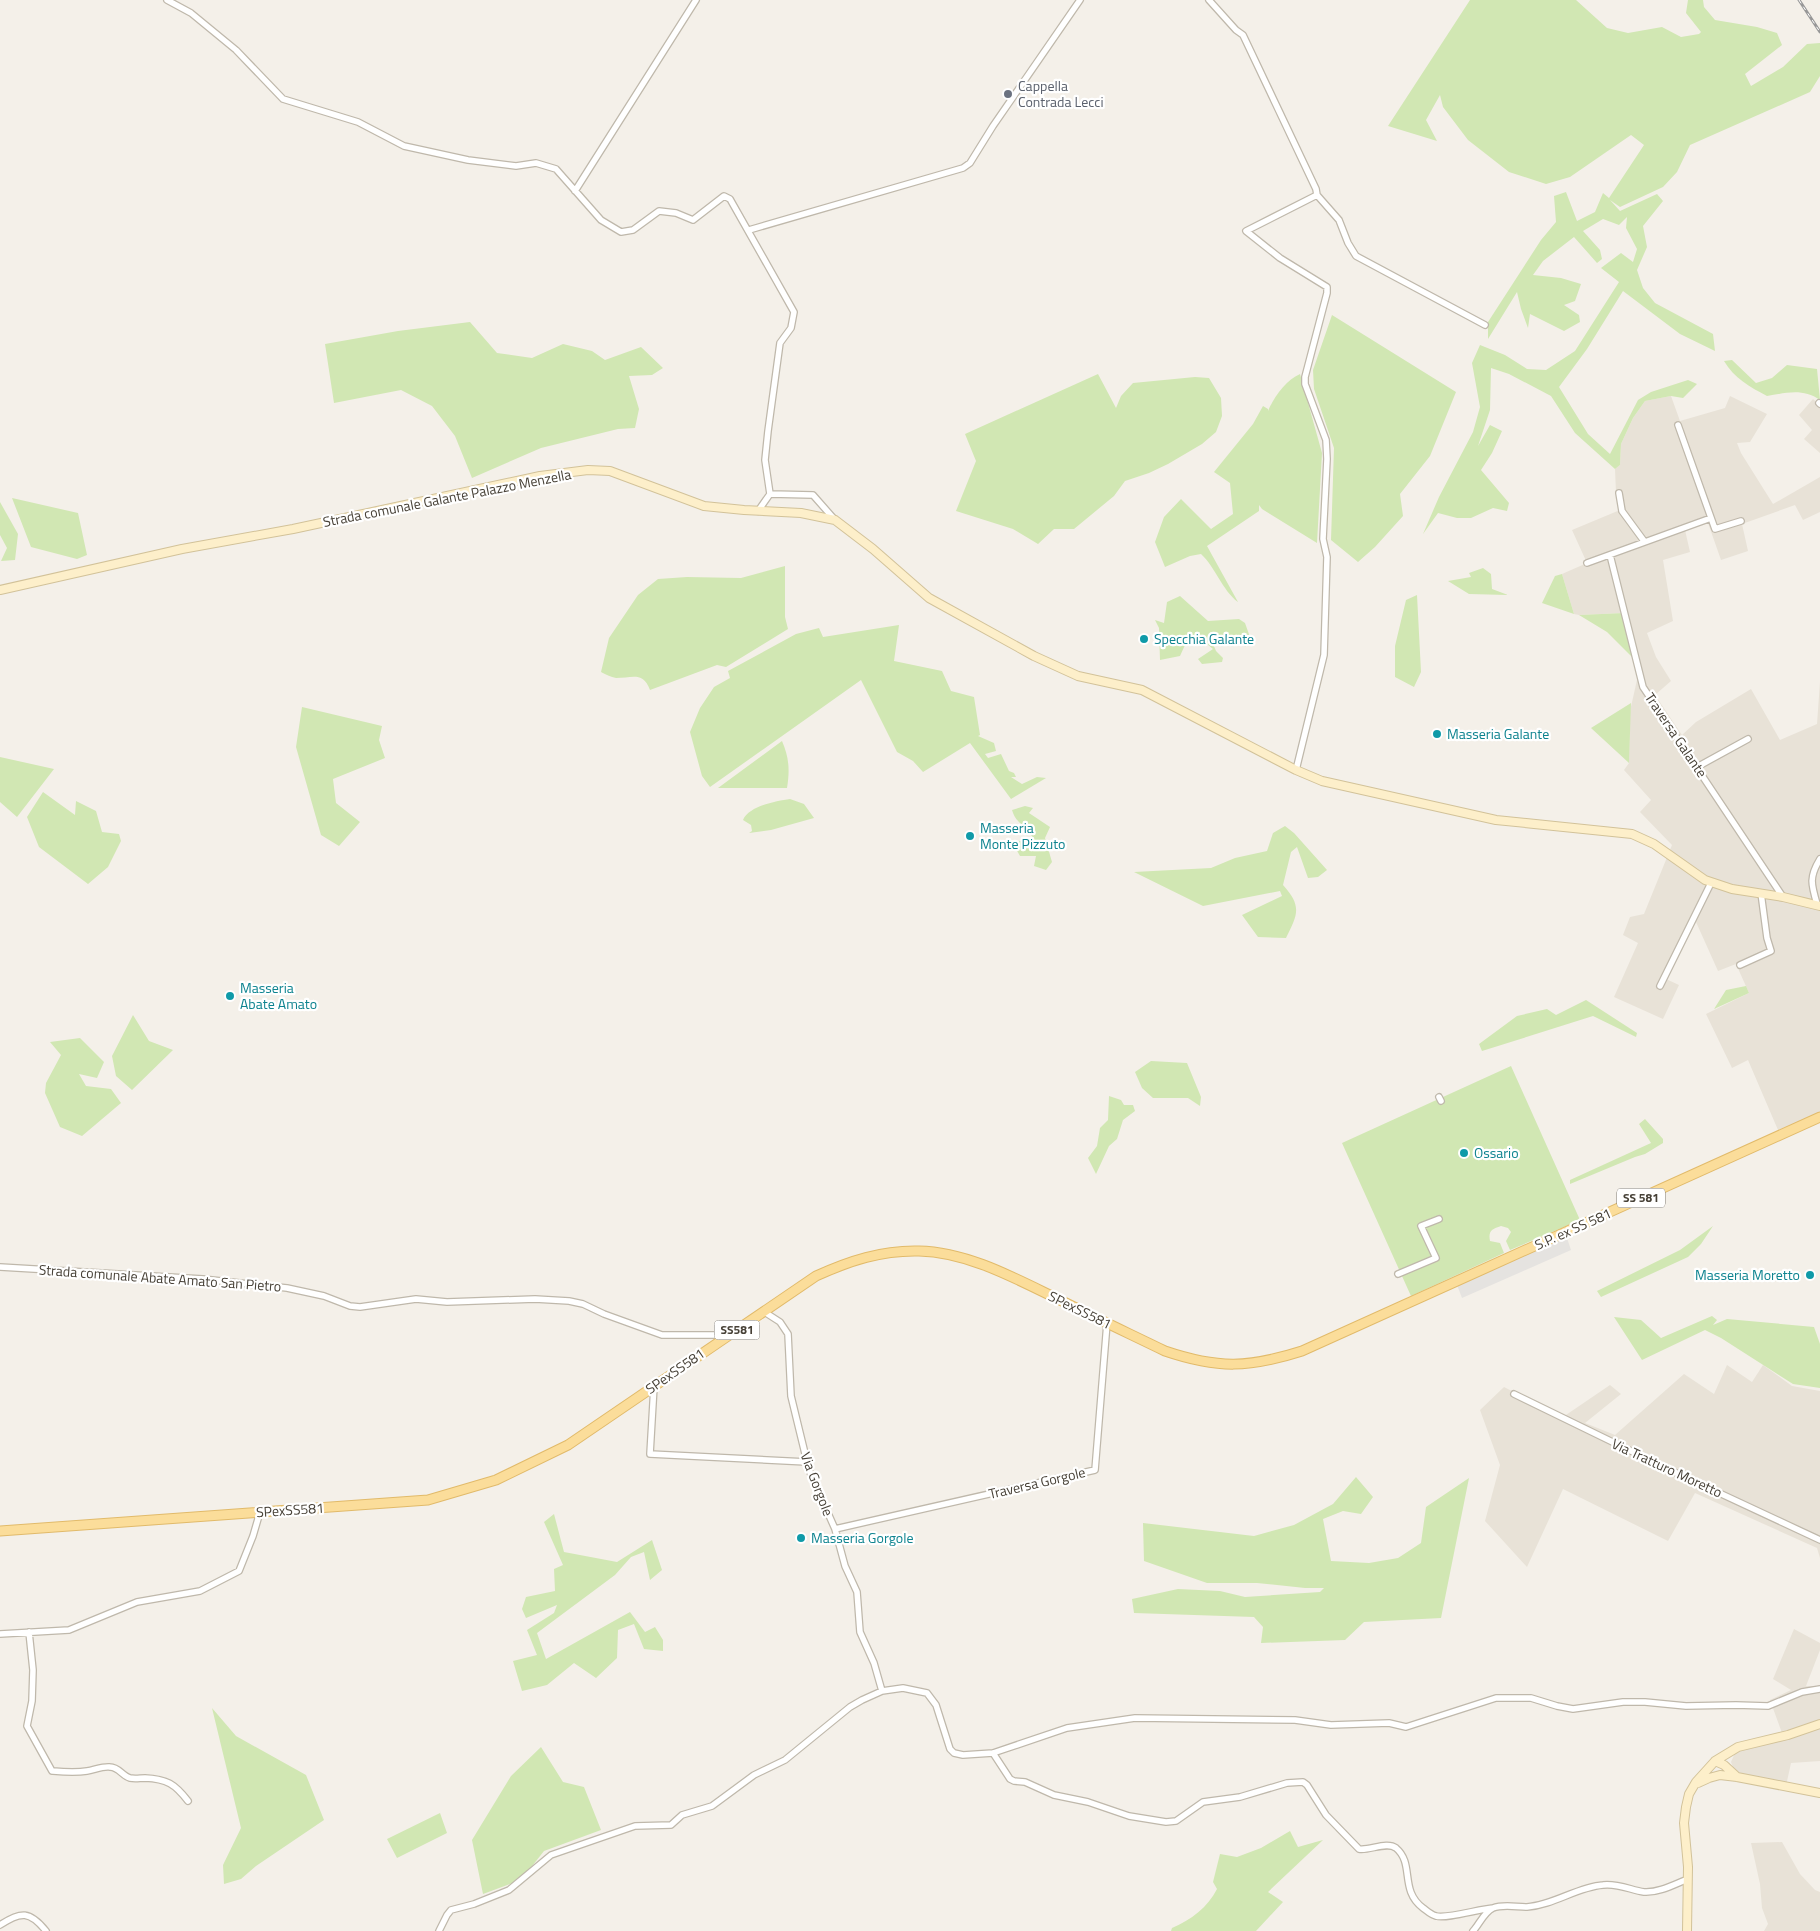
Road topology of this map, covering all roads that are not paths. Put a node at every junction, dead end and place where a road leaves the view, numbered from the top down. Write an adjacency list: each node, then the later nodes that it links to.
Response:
1 (167, 0): 5 (street)
2 (696, 0): 5 (street)
3 (1080, 0): 7 (street)
4 (1209, 0): 6 (street)
5 (575, 191): 7 (street)
6 (1317, 195): 8 (street); 22 (street)
7 (749, 230): 11 (street)
8 (1485, 325)
9 (1678, 425): 13 (street)
10 (1619, 493): 16 (street)
11 (770, 494): 12 (street); 14 (street)
12 (758, 511): 14 (street, Strada comunale Galante Palazzo Menzella); 19 (street, Strada comunale Galante Palazzo Menzella)
13 (1711, 518): 15 (street); 16 (street)
14 (835, 520): 22 (street, Strada comunale Galante Palazzo Menzella)
15 (1741, 521)
16 (1644, 541): 17 (street)
17 (1610, 555): 18 (street); 21 (street, Traversa Galante)
18 (1587, 563)
19 (0, 590)
20 (1748, 739): 21 (street)
21 (1698, 767): 26 (street, Traversa Galante)
22 (1296, 770): 24 (street, Strada comunale Galante Palazzo Menzella)
23 (1820, 859): 27 (street)
24 (1711, 882): 25 (street, Strada comunale Galante Palazzo Menzella); 29 (street)
25 (1761, 894): 26 (street, Strada comunale Galante Palazzo Menzella); 28 (street)
26 (1784, 897): 27 (street, Strada comunale Galante Palazzo Menzella)
27 (1818, 905)
28 (1740, 965)
29 (1660, 986)
30 (1820, 1117): 34 (main road, S.P. ex SS 581 / SS 581)
31 (1439, 1219): 33 (street)
32 (0, 1267): 37 (street, Strada comunale Abate Amato San Pietro)
33 (1398, 1274)
34 (1462, 1279): 36 (main road, SPexSS581 / SS581)
35 (763, 1311): 36 (main road, SPexSS581 / SS581); 37 (main road, SPexSS581 / SS581); 40 (street, Via Gorgole)
36 (1107, 1323): 42 (street, Traversa Gorgole)
37 (730, 1335): 38 (main road, SPexSS581 / SS581)
38 (654, 1386): 40 (street); 41 (main road, SPexSS581 / SS581)
39 (1514, 1394): 44 (street, Via Tratturo Moretto)
40 (806, 1462): 42 (street, Via Gorgole)
41 (260, 1512): 43 (main road, SPexSS581 / SS581); 45 (street)
42 (835, 1529): 48 (street, Via Gorgole)
43 (0, 1530)
44 (1820, 1540)
45 (29, 1632): 46 (street); 57 (street)
46 (0, 1634)
47 (1820, 1689): 50 (street)
48 (882, 1691): 50 (street); 62 (street)
49 (1820, 1724): 51 (street)
50 (993, 1753): 59 (street)
51 (1728, 1753): 52 (street); 53 (street)
52 (1715, 1761): 53 (street); 54 (street); 55 (street)
53 (1734, 1774): 54 (street); 56 (street)
54 (1720, 1775): 55 (street)
55 (1695, 1784): 58 (street)
56 (1820, 1793)
57 (188, 1801)
58 (1688, 1879): 59 (street); 64 (street)
59 (1493, 1908): 63 (street)
60 (0, 1925): 61 (street)
61 (46, 1931)
62 (439, 1931)
63 (1473, 1931)
64 (1687, 1931)

